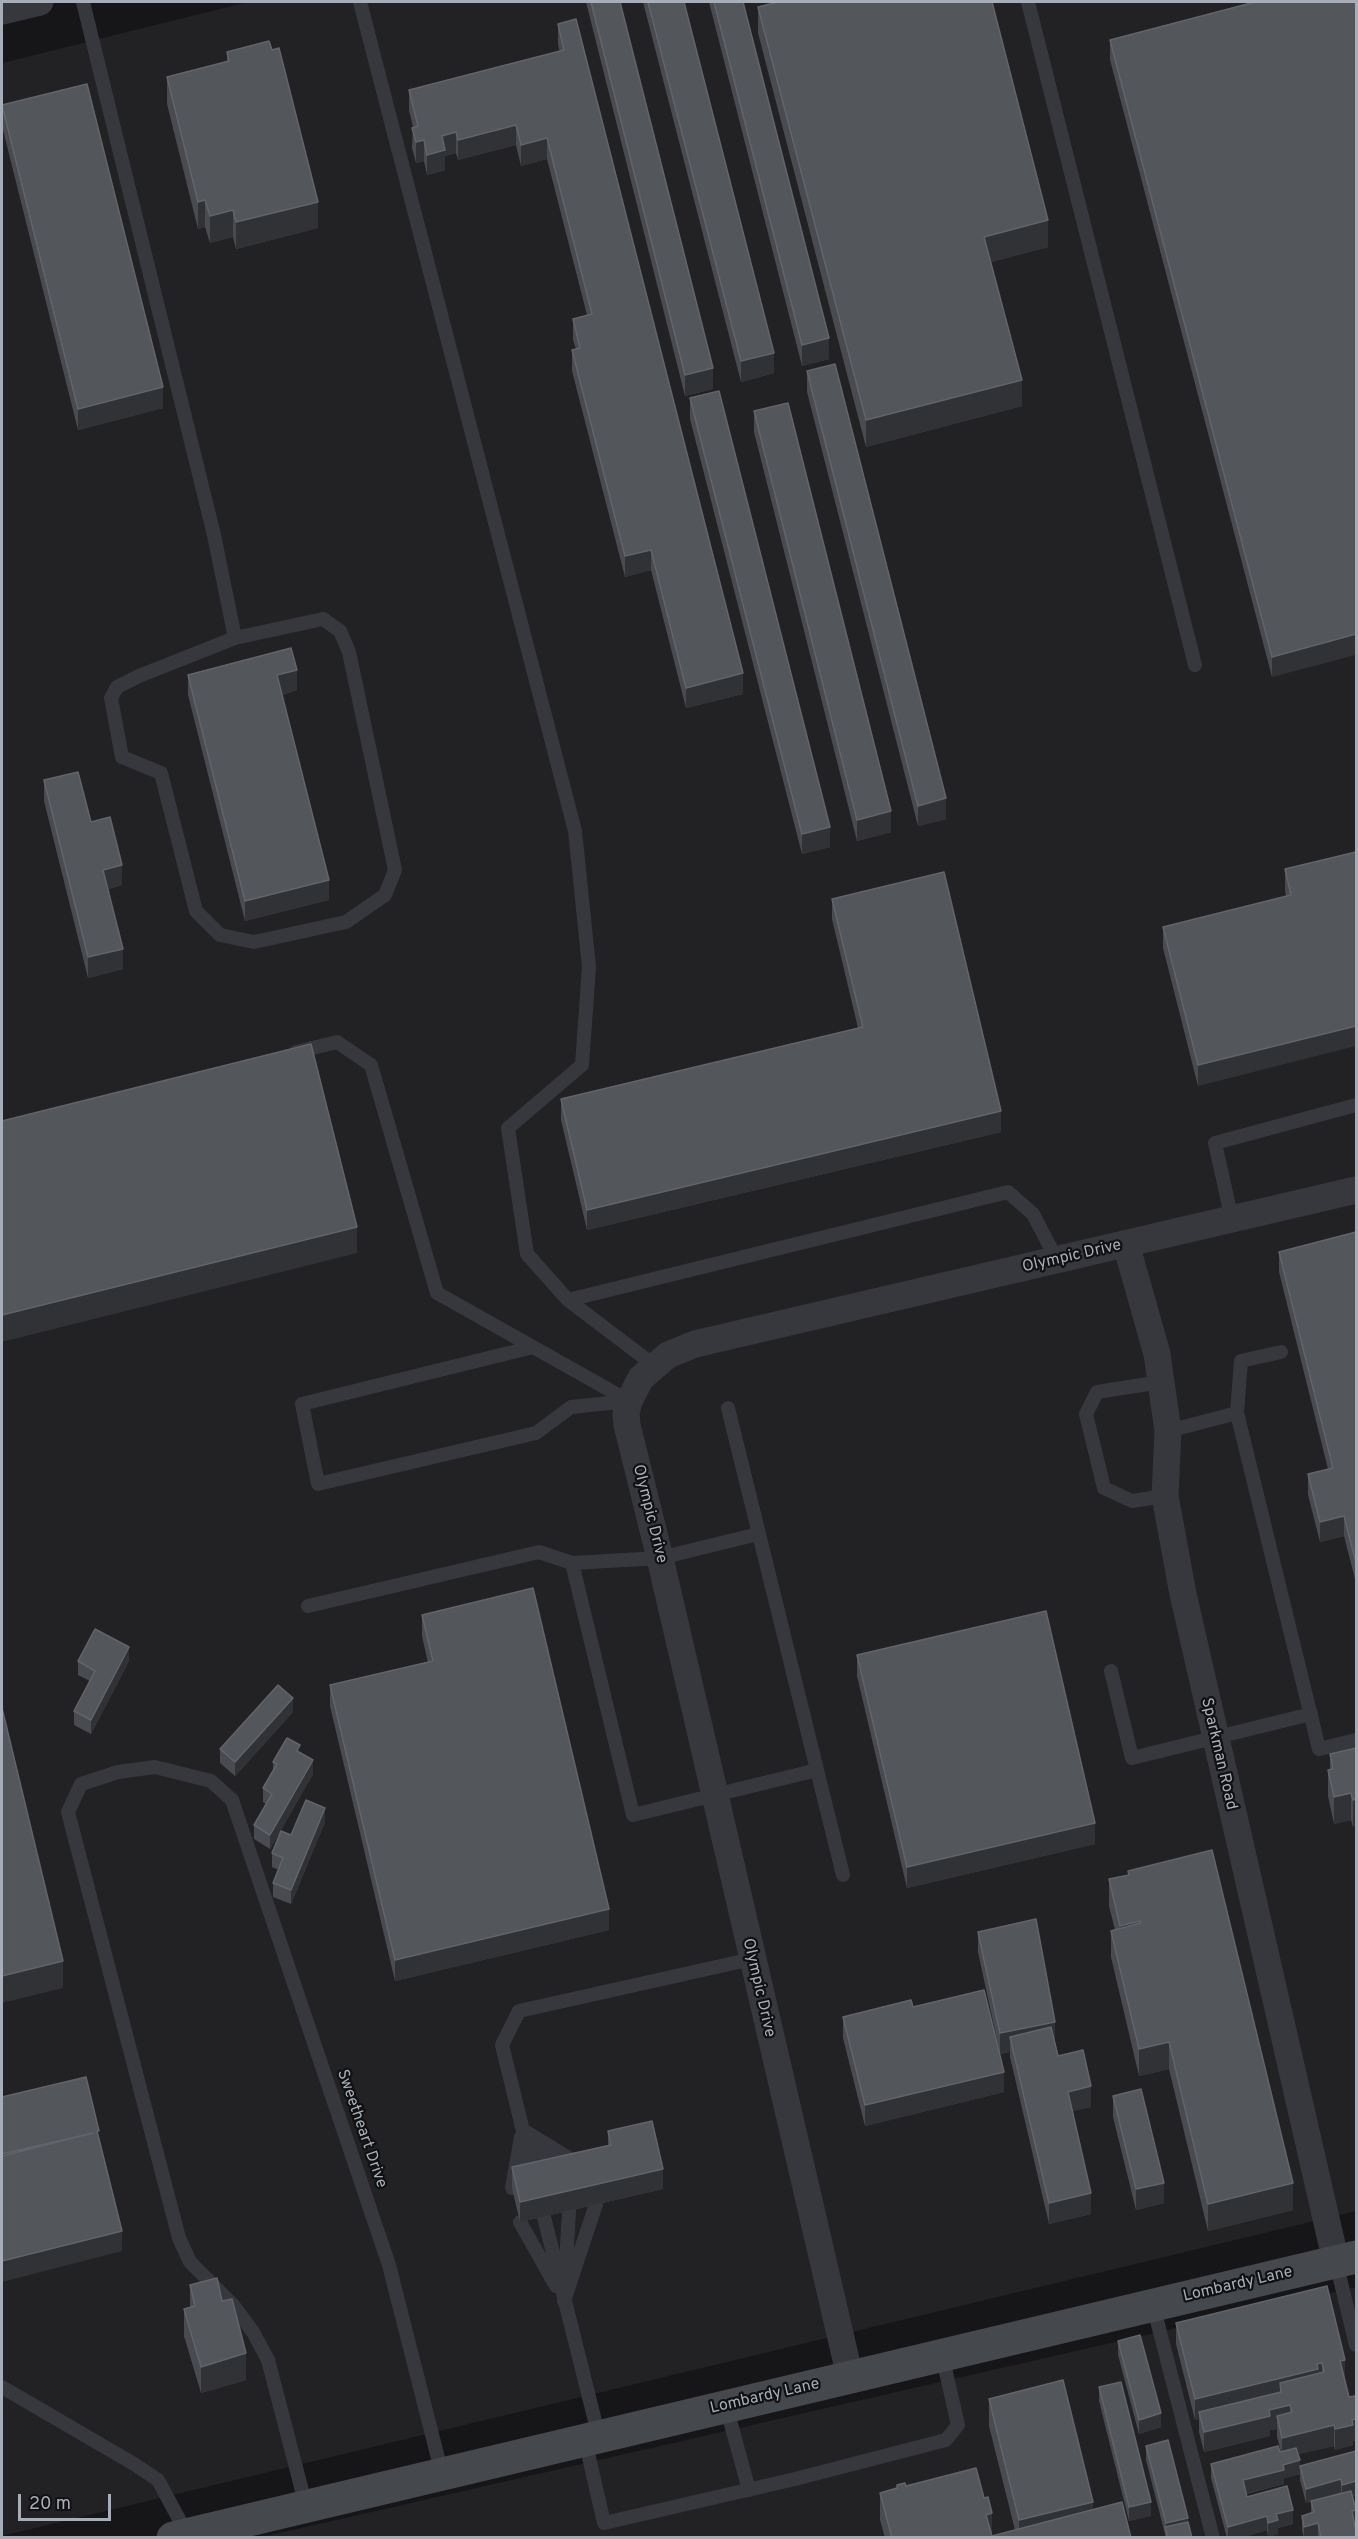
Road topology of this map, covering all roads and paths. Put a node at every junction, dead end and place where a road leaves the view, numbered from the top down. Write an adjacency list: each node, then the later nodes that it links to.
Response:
1 (40, 2): 5 (street)
2 (83, 2): 6 (lane)
3 (360, 2): 14 (lane)
4 (1028, 2): 7 (lane)
5 (2, 11)
6 (235, 638): 6 (lane)
7 (1194, 665)
8 (277, 1057): 15 (lane)
9 (1356, 1105): 11 (lane)
10 (1356, 1190): 11 (street, Olympic Drive)
11 (1232, 1220): 12 (street, Olympic Drive)
12 (1126, 1244): 13 (street, Olympic Drive); 18 (street, Sparkman Road)
13 (1057, 1260): 14 (lane); 17 (street, Olympic Drive)
14 (568, 1300): 17 (lane)
15 (533, 1347): 19 (lane); 19 (lane)
16 (1281, 1352): 21 (lane)
17 (655, 1366): 19 (street, Olympic Drive)
18 (1161, 1382): 22 (street, Sparkman Road); 23 (lane)
19 (629, 1401): 25 (street, Olympic Drive)
20 (728, 1408): 24 (lane)
21 (1237, 1413): 22 (lane); 29 (lane)
22 (1168, 1431): 23 (street, Sparkman Road)
23 (1165, 1496): 30 (street, Sparkman Road)
24 (758, 1534): 25 (lane); 32 (lane)
25 (660, 1558): 26 (lane); 33 (street, Olympic Drive)
26 (572, 1563): 27 (lane); 33 (lane)
27 (308, 1606)
28 (1111, 1671): 30 (lane)
29 (1311, 1714): 30 (lane); 31 (lane)
30 (1214, 1737): 45 (street, Sparkman Road)
31 (1356, 1740)
32 (817, 1770): 33 (lane); 34 (lane)
33 (713, 1796): 35 (street, Olympic Drive)
34 (843, 1875)
35 (752, 1959): 36 (lane); 50 (street, Olympic Drive)
36 (523, 2130): 37 (lane); 38 (lane); 39 (lane); 40 (lane)
37 (588, 2170)
38 (561, 2176)
39 (535, 2182)
40 (512, 2188)
41 (596, 2204): 46 (lane)
42 (569, 2211): 46 (lane)
43 (544, 2217): 46 (lane)
44 (520, 2222): 46 (lane)
45 (1346, 2259): 47 (main road, Lombardy Lane); 48 (lane)
46 (564, 2301): 53 (lane)
47 (1153, 2305): 49 (main road, Lombardy Lane); 58 (lane)
48 (1356, 2345)
49 (942, 2355): 50 (main road, Lombardy Lane); 55 (lane)
50 (850, 2377): 52 (main road, Lombardy Lane)
51 (2, 2387): 57 (lane)
52 (726, 2406): 53 (main road, Lombardy Lane); 55 (lane)
53 (592, 2438): 54 (main road, Lombardy Lane); 55 (lane)
54 (442, 2474): 56 (main road, Lombardy Lane); 56 (lane, Sweetheart Drive)
55 (748, 2490)
56 (306, 2506): 57 (main road, Lombardy Lane)
57 (180, 2536)
58 (1213, 2538)

